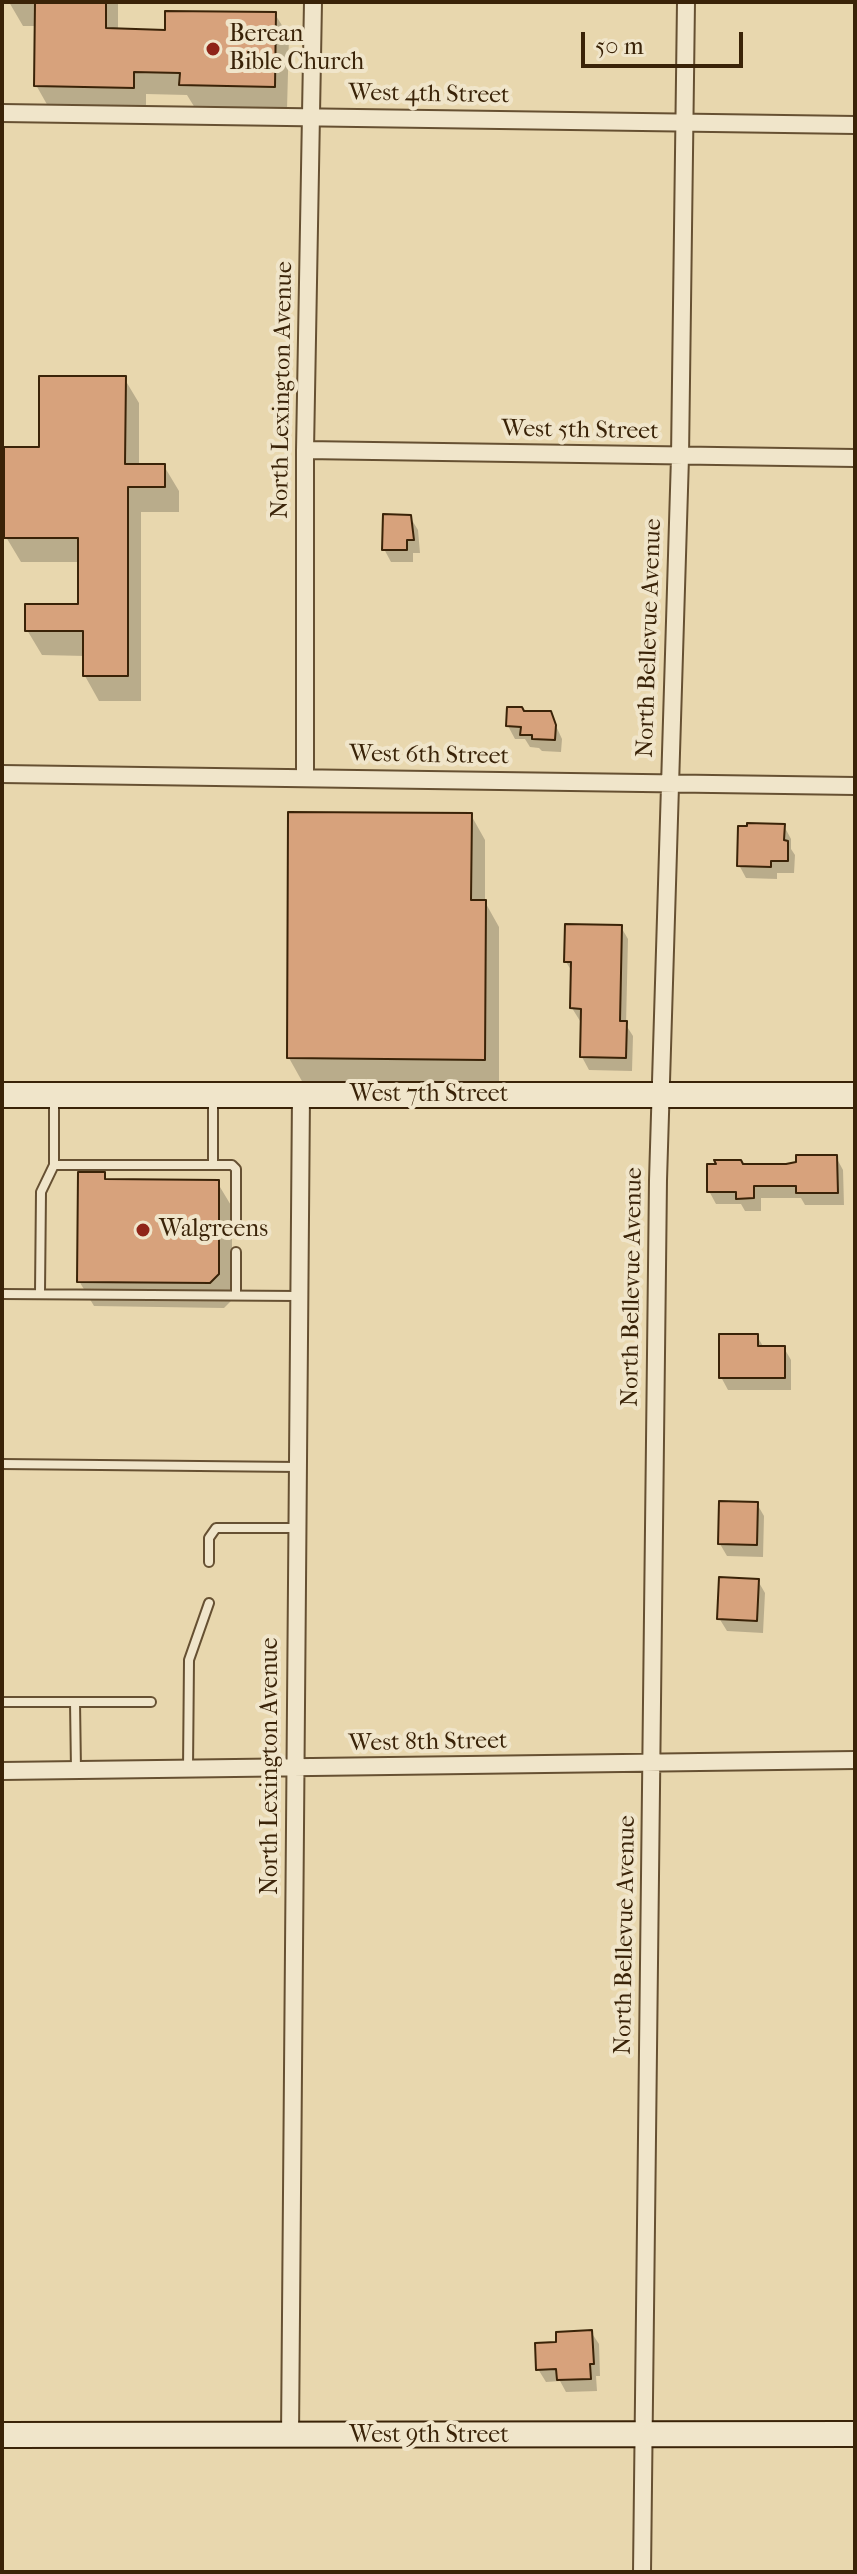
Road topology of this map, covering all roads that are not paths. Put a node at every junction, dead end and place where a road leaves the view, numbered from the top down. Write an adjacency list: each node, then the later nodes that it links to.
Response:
1 (313, 2): 4 (street, North Lexington Avenue)
2 (686, 2): 5 (street, North Bellevue Avenue)
3 (2, 113): 4 (street, West 4th Street)
4 (311, 117): 5 (street, West 4th Street); 7 (street, North Lexington Avenue)
5 (685, 123): 6 (street, West 4th Street); 8 (street, North Bellevue Avenue)
6 (855, 125)
7 (305, 450): 8 (street, West 5th Street); 11 (street, North Lexington Avenue)
8 (680, 457): 9 (street, West 5th Street); 12 (street, North Bellevue Avenue)
9 (855, 458)
10 (2, 774): 11 (street, West 6th Street)
11 (305, 778): 12 (street, West 6th Street)
12 (669, 783): 13 (street, West 6th Street); 18 (street, North Bellevue Avenue)
13 (855, 786)
14 (2, 1095): 15 (main road, West 7th Street)
15 (54, 1095): 16 (main road, West 7th Street); 20 (lane)
16 (213, 1095): 17 (main road, West 7th Street); 21 (lane)
17 (301, 1095): 18 (main road, West 7th Street); 27 (street, North Lexington Avenue)
18 (660, 1095): 19 (main road, West 7th Street); 37 (street, North Bellevue Avenue)
19 (855, 1095)
20 (54, 1165): 21 (lane); 24 (lane)
21 (213, 1165): 22 (lane)
22 (236, 1228)
23 (236, 1252): 26 (lane)
24 (40, 1292)
25 (2, 1294): 26 (lane)
26 (236, 1295): 27 (lane)
27 (299, 1296): 29 (street, North Lexington Avenue)
28 (2, 1464): 29 (lane)
29 (298, 1467): 30 (street, North Lexington Avenue)
30 (297, 1528): 31 (lane); 39 (street, North Lexington Avenue)
31 (209, 1562)
32 (209, 1603): 38 (lane)
33 (2, 1702): 34 (lane)
34 (75, 1702): 35 (lane); 40 (lane)
35 (151, 1702)
36 (855, 1760): 37 (street, West 8th Street)
37 (652, 1762): 39 (street, West 8th Street); 45 (street, North Bellevue Avenue)
38 (188, 1769): 39 (street, West 8th Street); 40 (street, West 8th Street)
39 (295, 1769): 44 (street, North Lexington Avenue)
40 (76, 1770): 41 (street, West 8th Street)
41 (2, 1771)
42 (855, 2434): 45 (main road, West 9th Street)
43 (2, 2435): 44 (main road, West 9th Street)
44 (290, 2436): 45 (main road, West 9th Street)
45 (644, 2436): 46 (street, North Bellevue Avenue)
46 (642, 2572)

